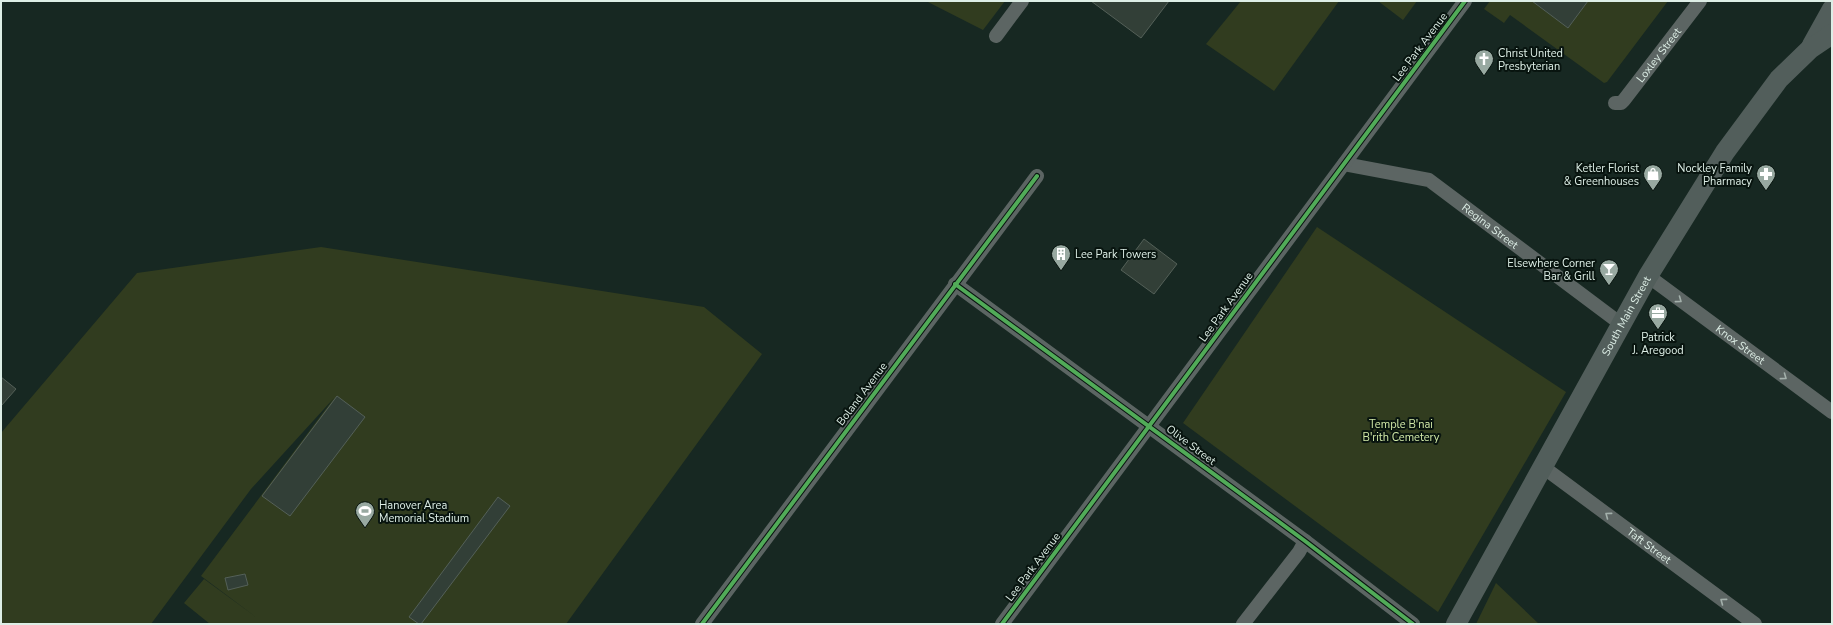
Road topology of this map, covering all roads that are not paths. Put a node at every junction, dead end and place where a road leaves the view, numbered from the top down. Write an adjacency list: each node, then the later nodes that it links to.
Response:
1 (1022, 1): 6 (street)
2 (1465, 1): 9 (street, Lee Park Avenue)
3 (1700, 1): 8 (street, Loxley Street)
4 (1832, 9): 7 (main road)
5 (1832, 34): 7 (main road, South Main Street)
6 (996, 36)
7 (1810, 49): 11 (main road, South Main Street)
8 (1615, 103)
9 (1344, 164): 13 (street, Regina Street); 15 (street, Lee Park Avenue)
10 (1036, 176): 12 (street, Boland Avenue)
11 (1648, 276): 13 (main road, South Main Street); 14 (street, Knox Street, one-way to 14)
12 (955, 284): 15 (street, Olive Street); 18 (street, Boland Avenue)
13 (1621, 324): 16 (main road, South Main Street)
14 (1832, 412)
15 (1150, 426): 17 (street, Olive Street); 19 (street, Lee Park Avenue)
16 (1543, 467): 22 (main road, South Main Street); 23 (street, Taft Street, one-way to 16)
17 (1306, 540): 20 (street); 21 (street, Olive Street)
18 (702, 624)
19 (1002, 624)
20 (1243, 624)
21 (1413, 624)
22 (1456, 624)
23 (1755, 624)

